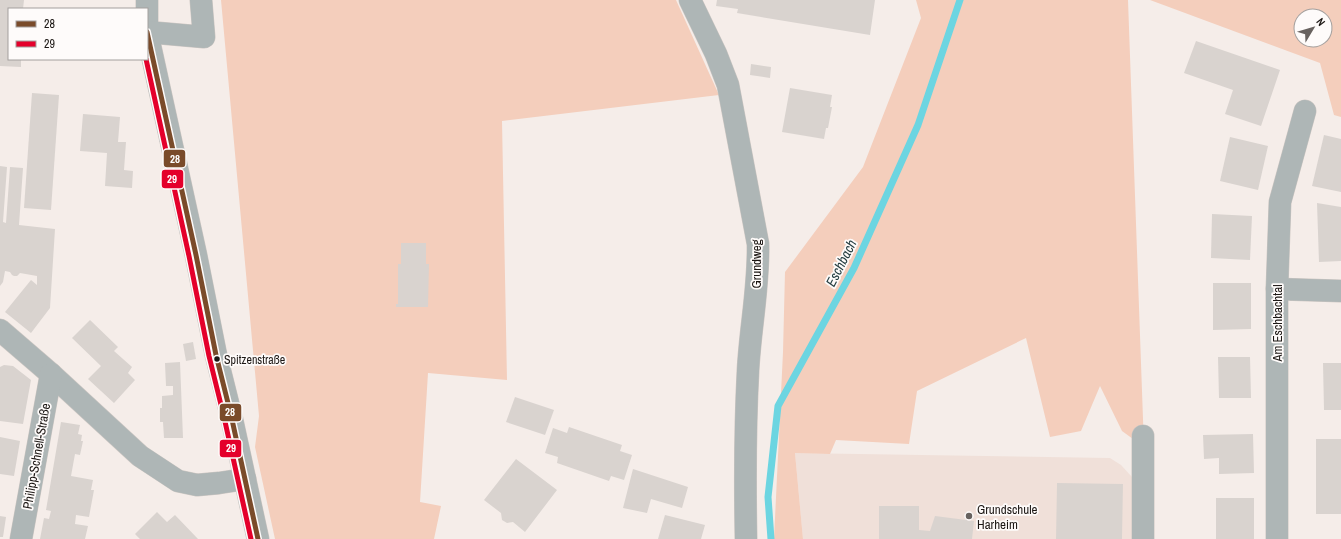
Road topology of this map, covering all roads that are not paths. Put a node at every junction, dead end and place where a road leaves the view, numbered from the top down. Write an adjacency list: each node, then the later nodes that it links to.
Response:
1 (201, 0): 3 (street)
2 (690, 0): 14 (street, Grundweg)
3 (148, 32)
4 (148, 37): 11 (street)
5 (1305, 111): 6 (street, Am Eschbachtal)
6 (1277, 290): 7 (street); 16 (street, Am Eschbachtal)
7 (1341, 291)
8 (0, 330): 9 (street)
9 (51, 374): 11 (street); 12 (street, Philipp-Schnell-Straße)
10 (1144, 436): 15 (street)
11 (244, 479): 13 (street)
12 (21, 539)
13 (258, 539)
14 (746, 539)
15 (1143, 539)
16 (1277, 539)

